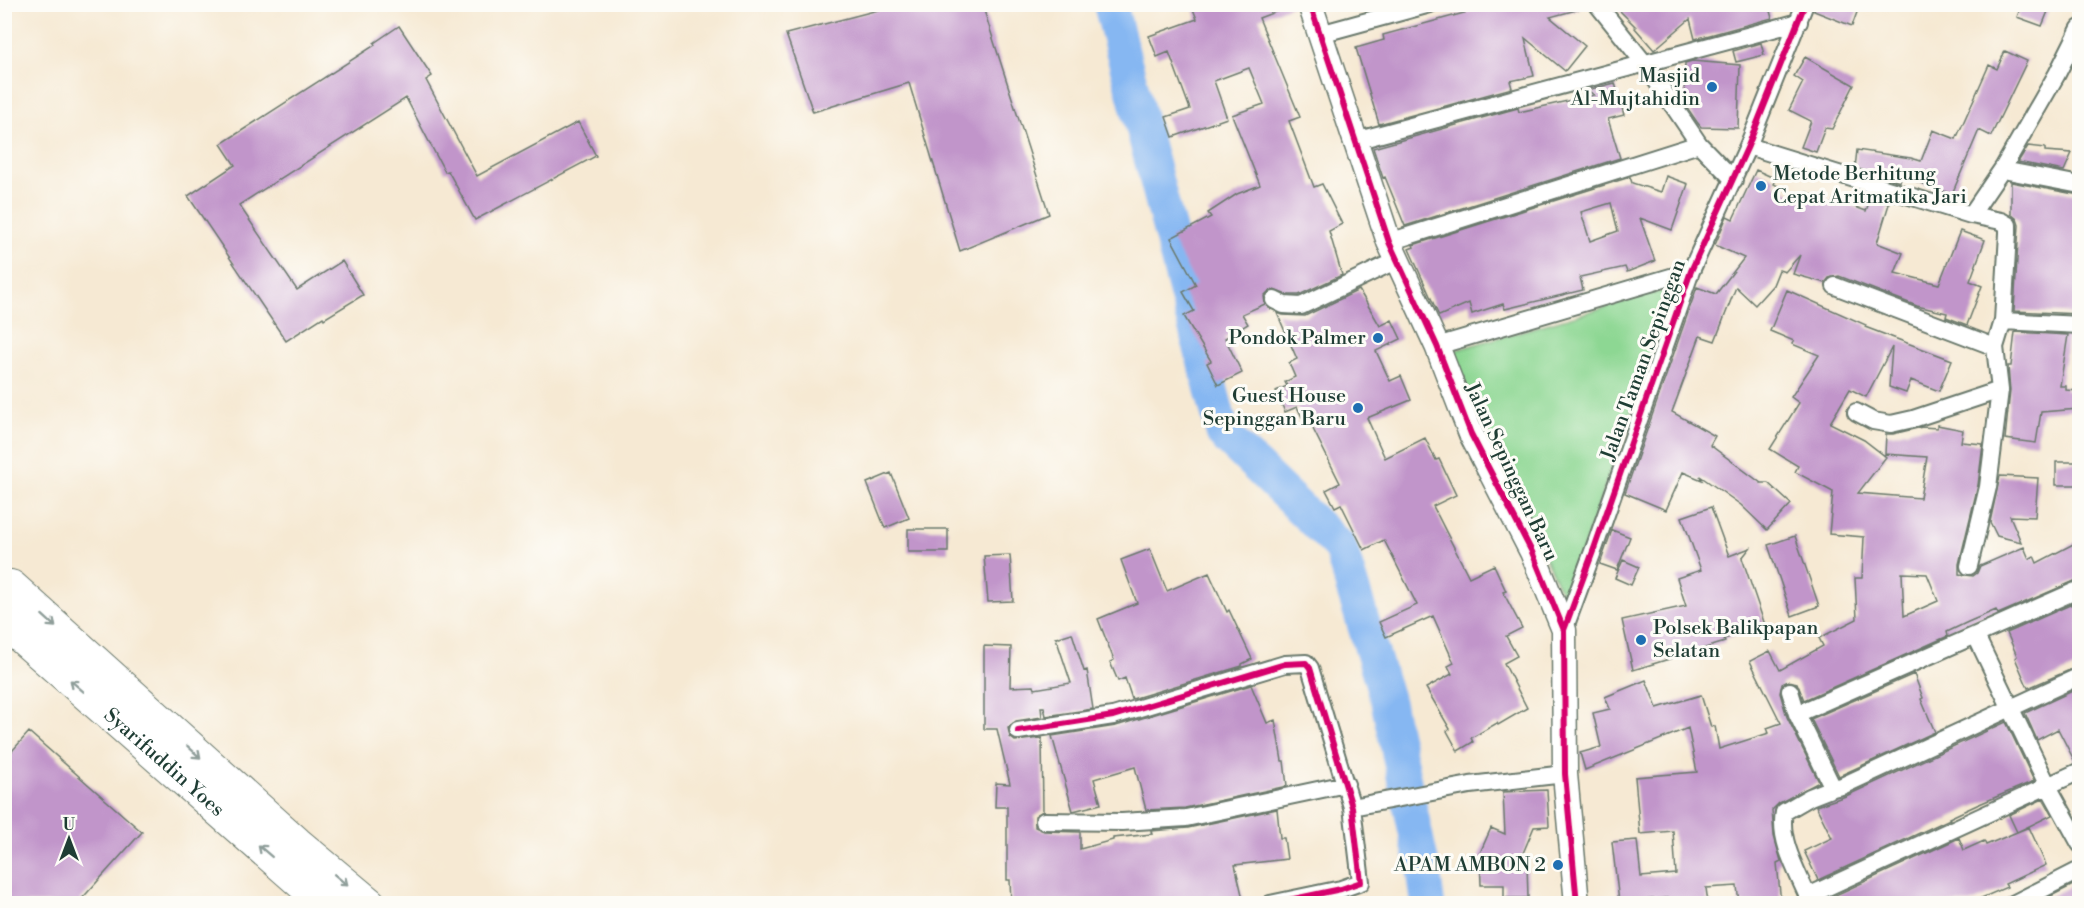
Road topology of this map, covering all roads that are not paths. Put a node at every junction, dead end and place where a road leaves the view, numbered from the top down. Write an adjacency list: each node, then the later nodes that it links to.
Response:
1 (1310, 4): 7 (street, Jalan Sepinggan Baru)
2 (1430, 4): 7 (street)
3 (1597, 4): 8 (street)
4 (1805, 4): 5 (street, Jalan Taman Sepinggan)
5 (1799, 22): 8 (street); 11 (street, Jalan Taman Sepinggan)
6 (2079, 28): 12 (street)
7 (1320, 34): 9 (street, Jalan Sepinggan Baru)
8 (1644, 64): 9 (street); 10 (street)
9 (1355, 141): 16 (street, Jalan Sepinggan Baru)
10 (1700, 144): 13 (street); 16 (street)
11 (1748, 146): 13 (street, Jalan Taman Sepinggan); 15 (street)
12 (2002, 168): 14 (street); 15 (street)
13 (1734, 180): 17 (street, Jalan Taman Sepinggan)
14 (2079, 185)
15 (1971, 215): 20 (street)
16 (1393, 251): 19 (street); 22 (street, Jalan Sepinggan Baru)
17 (1691, 271): 22 (street); 30 (street, Jalan Taman Sepinggan)
18 (1835, 286): 23 (street)
19 (1274, 300)
20 (2002, 321): 21 (street); 23 (street)
21 (2079, 325)
22 (1437, 346): 30 (street, Jalan Sepinggan Baru)
23 (1995, 347): 24 (street)
24 (2000, 390): 25 (street); 26 (street)
25 (1856, 412)
26 (1969, 566)
27 (4, 585): 48 (highway, one-way to 48)
28 (2079, 589): 31 (street)
29 (4, 622): 46 (highway, Syarifuddin Yoes, one-way to 29)
30 (1564, 630): 38 (street, Jalan Sepinggan Baru)
31 (1976, 636): 34 (street); 35 (street)
32 (2079, 676): 34 (street)
33 (1790, 691): 35 (street)
34 (2010, 708): 40 (street); 41 (street)
35 (1797, 714): 41 (street)
36 (1018, 731): 39 (street)
37 (2079, 771): 40 (street)
38 (1565, 774): 42 (street); 50 (street, Jalan Sepinggan Baru)
39 (1346, 784): 42 (street); 43 (street)
40 (2048, 786): 44 (street); 47 (street)
41 (1833, 788): 47 (street)
42 (1360, 806): 49 (street)
43 (1044, 821)
44 (2079, 844)
45 (2079, 870): 51 (street)
46 (315, 899)
47 (1810, 900)
48 (370, 903)
49 (1270, 903)
50 (1577, 903)
51 (2013, 903)

